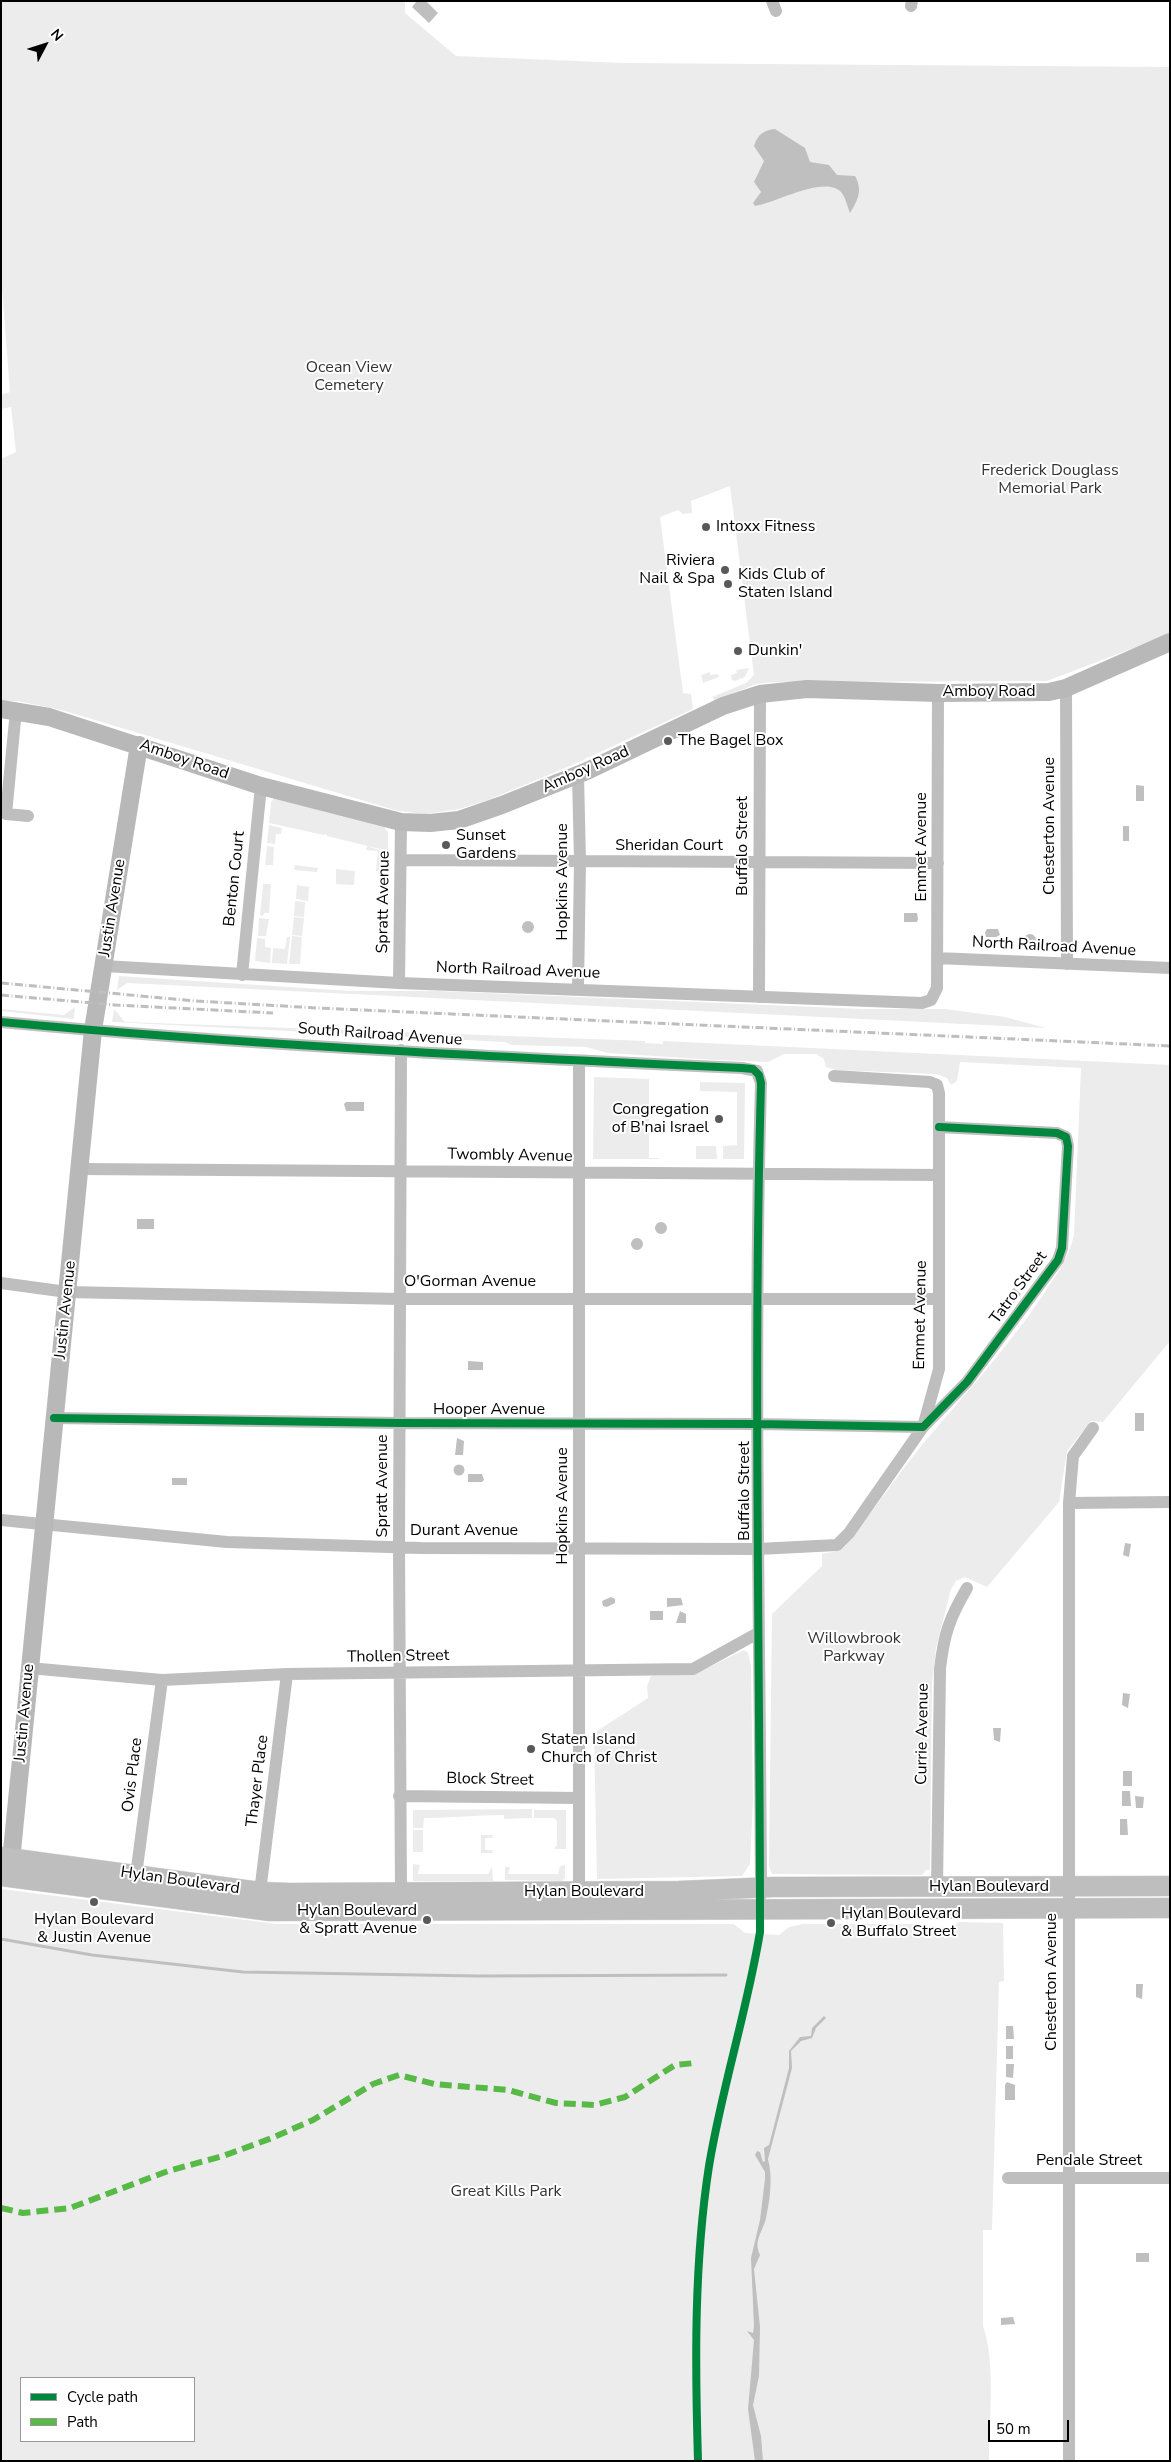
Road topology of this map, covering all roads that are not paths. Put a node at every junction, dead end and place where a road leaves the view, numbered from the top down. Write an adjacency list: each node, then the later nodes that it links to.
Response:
1 (1170, 642): 2 (main road, Amboy Road)
2 (1066, 688): 3 (main road, Amboy Road); 16 (street, Chesterton Avenue)
3 (938, 693): 4 (main road, Amboy Road); 14 (street, Emmet Avenue)
4 (760, 694): 7 (main road, Amboy Road); 13 (street, Buffalo Street)
5 (8, 710): 6 (main road, Amboy Road); 9 (street)
6 (139, 745): 8 (main road, Amboy Road); 17 (main road, Justin Avenue)
7 (578, 775): 10 (main road, Amboy Road); 12 (street, Hopkins Avenue)
8 (261, 786): 10 (main road, Amboy Road); 19 (street, Benton Court)
9 (28, 816)
10 (401, 822): 11 (street, Spratt Avenue)
11 (401, 860): 12 (street, Sheridan Court); 20 (street, Spratt Avenue)
12 (580, 861): 13 (street, Sheridan Court); 21 (street, Hopkins Avenue)
13 (760, 862): 14 (street, Sheridan Court); 22 (street, Buffalo Street)
14 (938, 863): 15 (street, Emmet Avenue)
15 (937, 958): 16 (street, North Railroad Avenue); 23 (street, Emmet Avenue)
16 (1067, 964): 18 (street, North Railroad Avenue)
17 (104, 966): 19 (street, North Railroad Avenue); 25 (main road, Justin Avenue)
18 (1170, 968)
19 (242, 975): 20 (street, North Railroad Avenue)
20 (399, 983): 21 (street, North Railroad Avenue)
21 (578, 989): 22 (street, North Railroad Avenue)
22 (759, 997): 23 (street, North Railroad Avenue)
23 (931, 1000)
24 (1, 1022): 25 (street, South Railroad Avenue)
25 (94, 1030): 26 (street, South Railroad Avenue); 31 (main road, Justin Avenue)
26 (401, 1050): 27 (street, South Railroad Avenue); 32 (street, Spratt Avenue)
27 (579, 1061): 28 (street, South Railroad Avenue); 33 (street, Hopkins Avenue)
28 (757, 1072): 34 (street, Buffalo Street)
29 (834, 1076): 30 (street, Emmet Avenue)
30 (939, 1127): 35 (street, Emmet Avenue); 46 (street, Tatro Street)
31 (80, 1169): 32 (street, Twombly Avenue); 37 (main road, Justin Avenue)
32 (400, 1171): 33 (street, Twombly Avenue); 38 (street, Spratt Avenue)
33 (579, 1173): 34 (street, Twombly Avenue); 39 (street, Hopkins Avenue)
34 (758, 1174): 35 (street, Twombly Avenue); 40 (street, Buffalo Street)
35 (938, 1175): 41 (street, Emmet Avenue)
36 (1, 1283): 37 (street, O'Gorman Avenue)
37 (67, 1292): 38 (street, O'Gorman Avenue); 42 (main road, Justin Avenue)
38 (400, 1298): 39 (street, O'Gorman Avenue); 43 (street, Spratt Avenue)
39 (579, 1298): 40 (street, O'Gorman Avenue); 44 (street, Hopkins Avenue)
40 (759, 1299): 41 (street, O'Gorman Avenue); 45 (street, Buffalo Street)
41 (939, 1299): 46 (street, Emmet Avenue)
42 (54, 1418): 43 (street, Hooper Avenue); 51 (main road, Justin Avenue)
43 (399, 1423): 44 (street, Hooper Avenue); 53 (street, Spratt Avenue)
44 (579, 1424): 45 (street, Hooper Avenue); 54 (street, Hopkins Avenue)
45 (758, 1424): 46 (street, Hooper Avenue); 55 (street, Buffalo Street)
46 (923, 1427): 52 (street, Emmet Avenue)
47 (1093, 1428): 49 (street)
48 (1170, 1502): 49 (street)
49 (1068, 1503): 67 (street, Chesterton Avenue)
50 (1, 1520): 51 (street, Durant Avenue)
51 (44, 1525): 53 (street, Durant Avenue); 58 (main road, Justin Avenue)
52 (837, 1545): 55 (street, Durant Avenue)
53 (399, 1547): 54 (street, Durant Avenue); 60 (street, Spratt Avenue)
54 (579, 1548): 55 (street, Durant Avenue); 59 (street, Hopkins Avenue)
55 (758, 1549): 57 (street, Buffalo Street)
56 (967, 1588): 69 (street, Currie Avenue)
57 (758, 1633): 59 (street, Thollen Street); 70 (street, Buffalo Street)
58 (29, 1668): 62 (street, Thollen Street); 65 (main road, Justin Avenue)
59 (580, 1671): 60 (street, Thollen Street); 64 (street, Hopkins Avenue)
60 (399, 1673): 61 (street, Thollen Street); 63 (street, Spratt Avenue)
61 (287, 1674): 62 (street, Thollen Street); 71 (street, Thayer Place)
62 (162, 1680): 66 (street, Ovis Place)
63 (399, 1796): 64 (street, Block Street); 72 (street, Spratt Avenue)
64 (580, 1798): 73 (street, Hopkins Avenue)
65 (6, 1867): 66 (main road, Hylan Boulevard); 76 (main road, Hylan Boulevard)
66 (136, 1875): 71 (main road, Hylan Boulevard)
67 (1068, 1886): 68 (main road, Hylan Boulevard); 69 (main road, Hylan Boulevard); 75 (street, Chesterton Avenue)
68 (1170, 1886)
69 (937, 1887): 70 (main road, Hylan Boulevard)
70 (760, 1888): 73 (main road, Hylan Boulevard); 76 (street, Buffalo Street)
71 (260, 1892): 72 (main road, Hylan Boulevard)
72 (401, 1892): 73 (main road, Hylan Boulevard)
73 (579, 1892)
74 (1170, 1908): 75 (main road, Hylan Boulevard)
75 (1068, 1910): 76 (main road, Hylan Boulevard); 77 (street, Chesterton Avenue)
76 (761, 1911)
77 (1067, 2177): 78 (street, Pendale Street); 79 (street, Pendale Street); 80 (street, Chesterton Avenue)
78 (1008, 2178)
79 (1170, 2178)
80 (1069, 2461)

